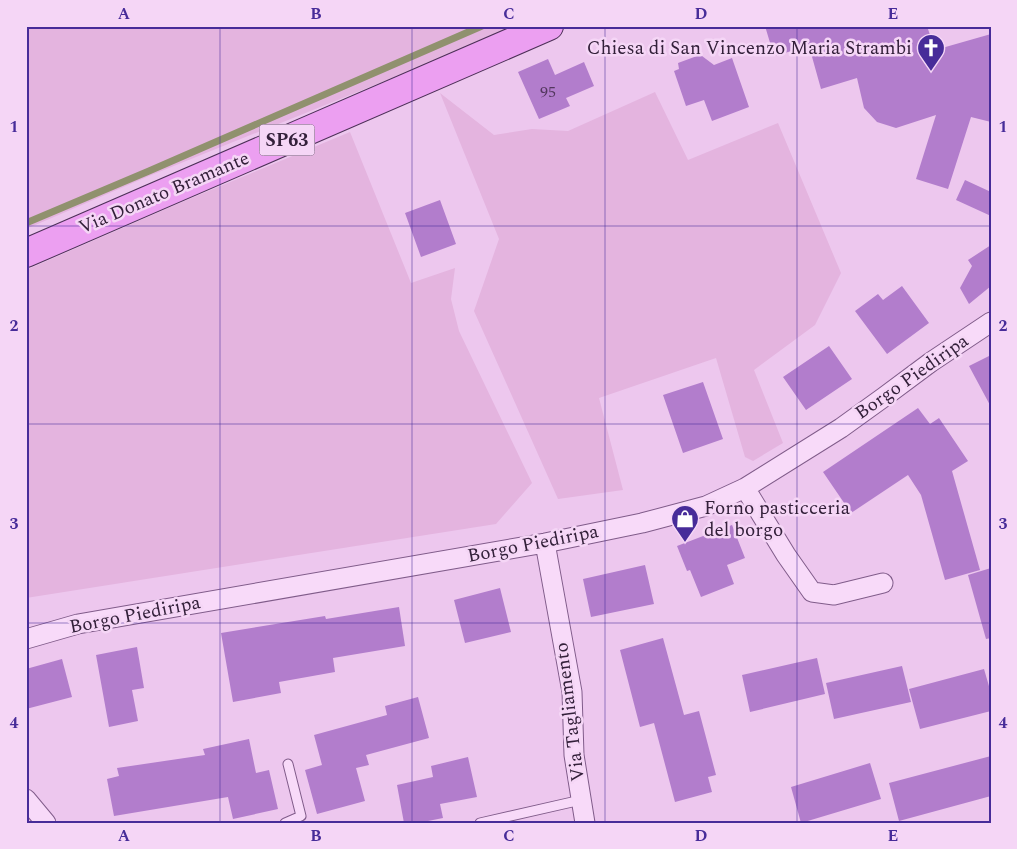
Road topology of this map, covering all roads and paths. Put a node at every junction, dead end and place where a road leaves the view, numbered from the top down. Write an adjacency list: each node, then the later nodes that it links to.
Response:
1 (548, 26): 2 (main road, Via Donato Bramante / SP63)
2 (26, 253)
3 (991, 322): 4 (street, Borgo Piediripa)
4 (745, 488): 5 (street, Borgo Piediripa); 6 (street)
5 (545, 543): 7 (street, Borgo Piediripa); 10 (street, Via Tagliamento)
6 (883, 583)
7 (26, 639)
8 (288, 764): 12 (lane)
9 (26, 799): 11 (street)
10 (581, 800): 13 (lane); 14 (street, Via Tagliamento)
11 (46, 823)
12 (284, 823)
13 (480, 823)
14 (585, 823)

